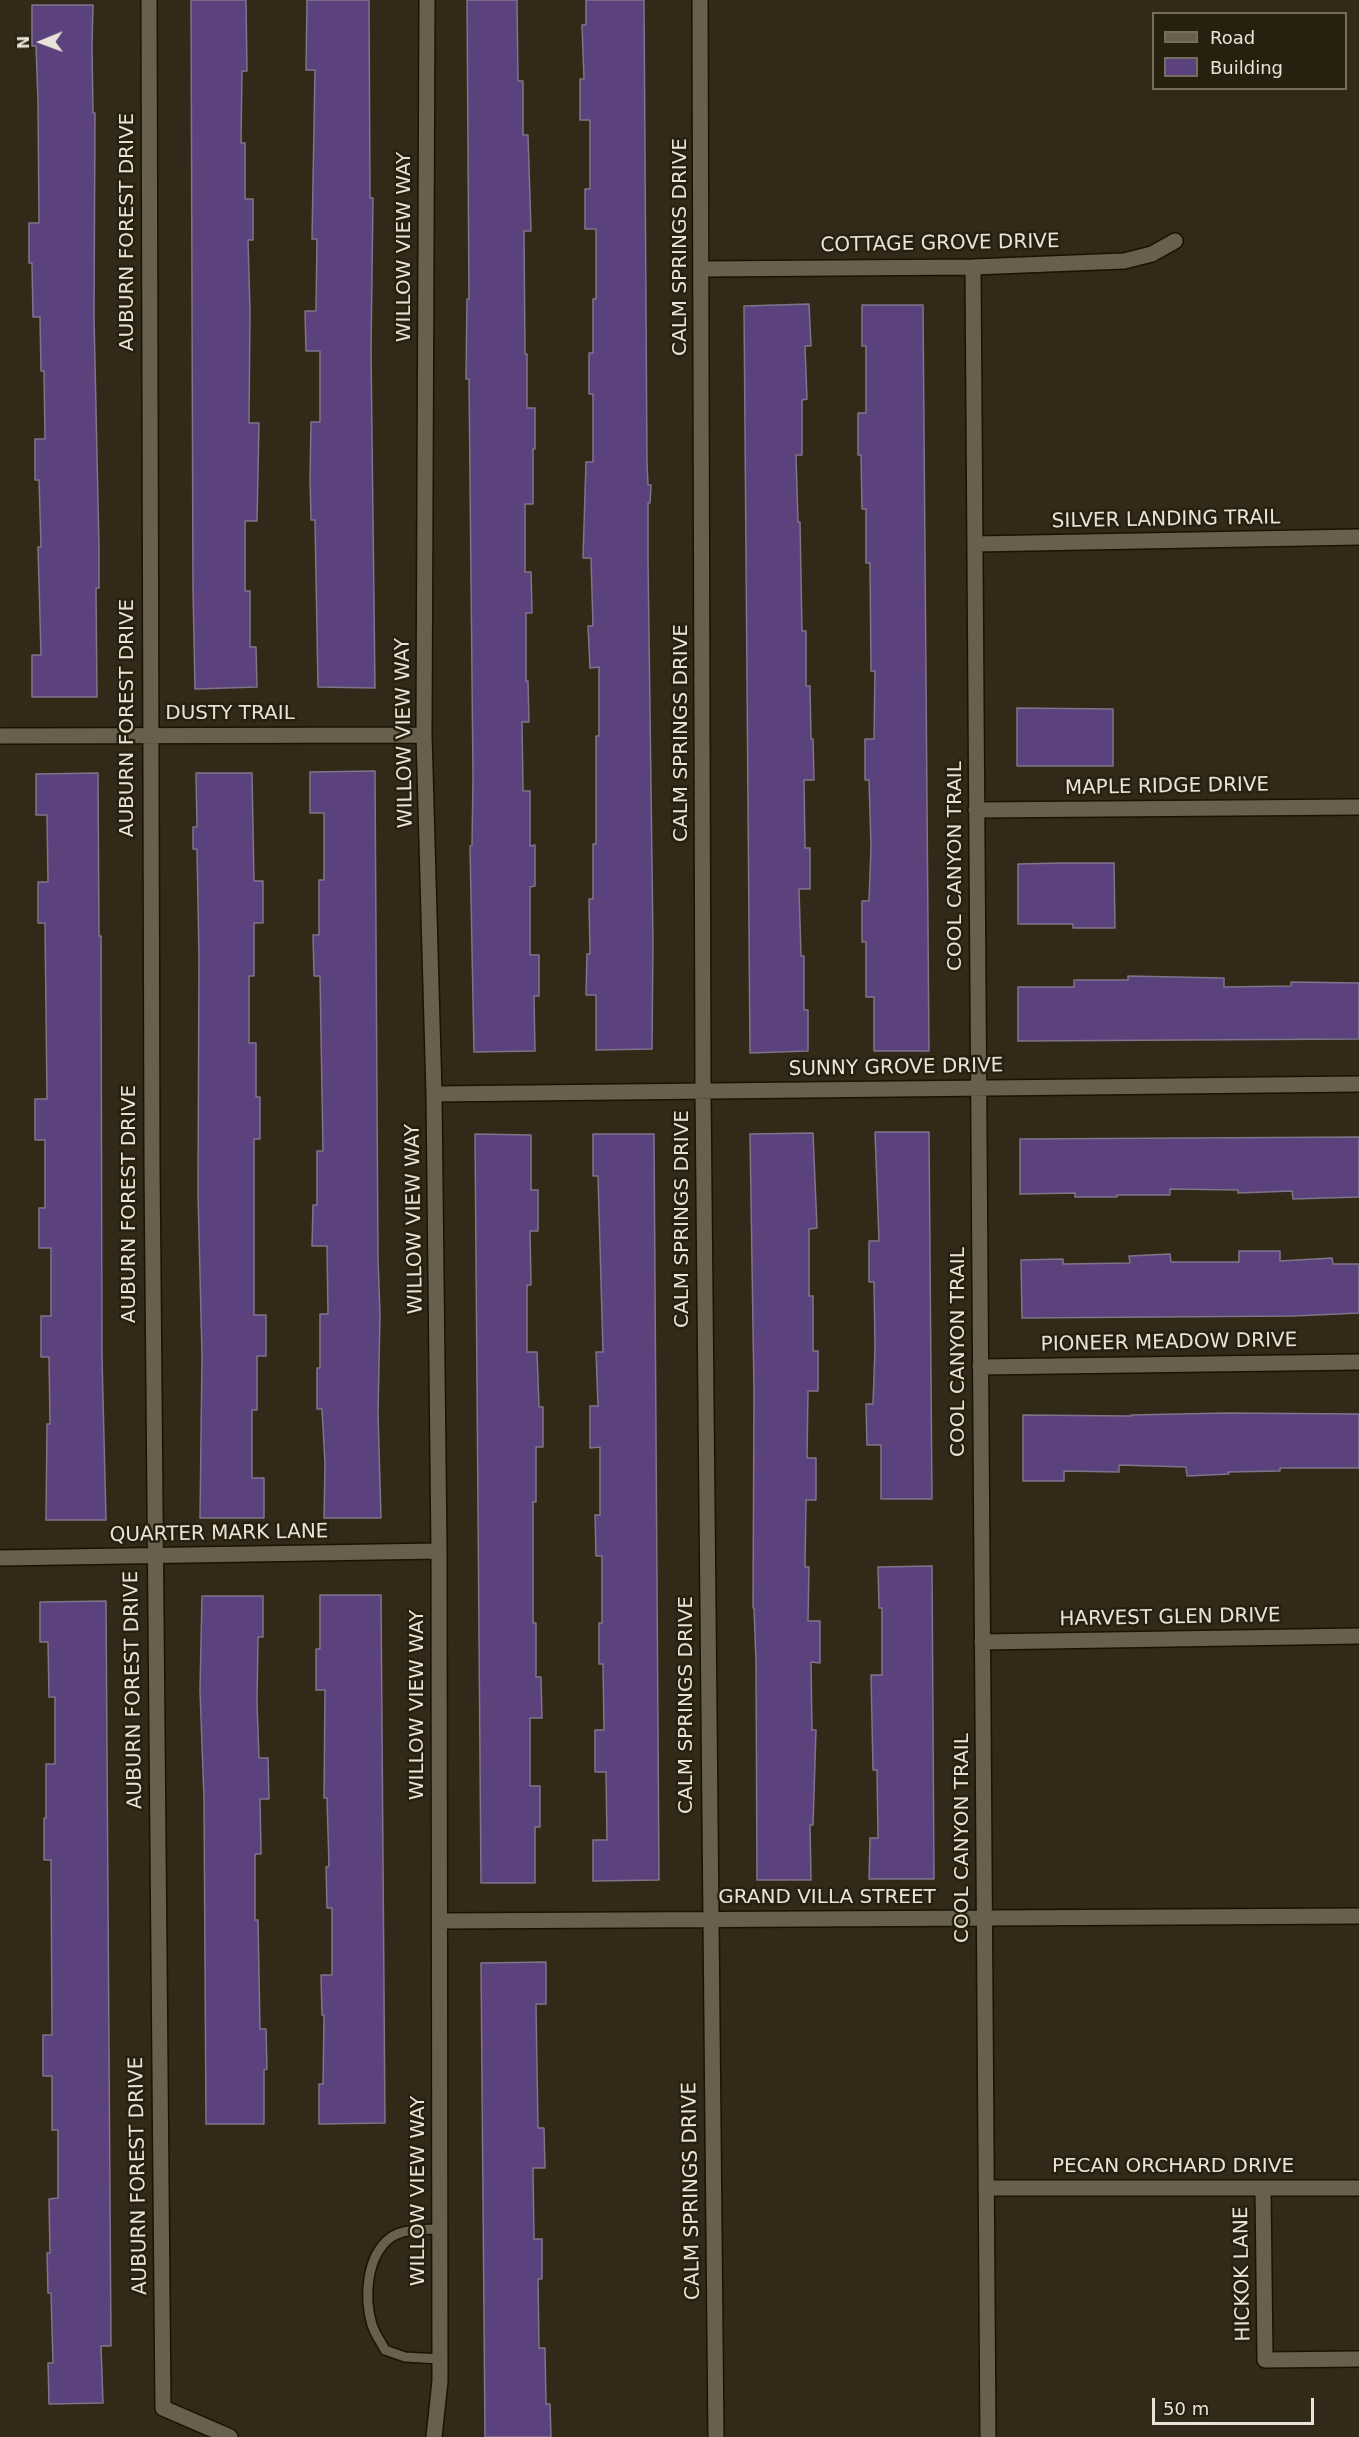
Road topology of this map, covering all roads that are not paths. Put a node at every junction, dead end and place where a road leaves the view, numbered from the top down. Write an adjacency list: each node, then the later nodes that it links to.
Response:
1 (149, 0): 9 (street, AUBURN FOREST DRIVE)
2 (427, 0): 10 (street, WILLOW VIEW WAY)
3 (700, 0): 6 (street, CALM SPRINGS DRIVE)
4 (1175, 241): 5 (street, COTTAGE GROVE DRIVE)
5 (973, 267): 6 (street, COTTAGE GROVE DRIVE); 8 (street, COOL CANYON TRAIL)
6 (702, 268): 16 (street, CALM SPRINGS DRIVE)
7 (1359, 537): 8 (street, SILVER LANDING TRAIL)
8 (975, 544): 13 (street, COOL CANYON TRAIL)
9 (148, 735): 10 (street, DUSTY TRAIL); 11 (street, DUSTY TRAIL); 21 (street, AUBURN FOREST DRIVE)
10 (424, 735): 17 (street, WILLOW VIEW WAY)
11 (0, 736)
12 (1359, 807): 13 (street, MAPLE RIDGE DRIVE)
13 (976, 810): 15 (street, COOL CANYON TRAIL)
14 (1359, 1084): 15 (street, SUNNY GROVE DRIVE)
15 (978, 1088): 16 (street, SUNNY GROVE DRIVE); 19 (street, COOL CANYON TRAIL)
16 (703, 1091): 17 (street, SUNNY GROVE DRIVE); 27 (street, CALM SPRINGS DRIVE)
17 (435, 1094): 20 (street, WILLOW VIEW WAY)
18 (1359, 1362): 19 (street, PIONEER MEADOW DRIVE)
19 (980, 1367): 24 (street, COOL CANYON TRAIL)
20 (439, 1551): 21 (street, QUARTER MARK LANE); 28 (street, WILLOW VIEW WAY)
21 (153, 1557): 22 (street, QUARTER MARK LANE); 35 (street, AUBURN FOREST DRIVE)
22 (0, 1558)
23 (1359, 1636): 24 (street, HARVEST GLEN DRIVE)
24 (982, 1642): 26 (street, COOL CANYON TRAIL)
25 (1359, 1916): 26 (street, GRAND VILLA STREET)
26 (984, 1918): 27 (street, GRAND VILLA STREET); 29 (street, COOL CANYON TRAIL)
27 (710, 1919): 28 (street, GRAND VILLA STREET); 37 (street, CALM SPRINGS DRIVE)
28 (440, 1921): 32 (street, WILLOW VIEW WAY)
29 (986, 2188): 30 (street, PECAN ORCHARD DRIVE); 38 (street, COOL CANYON TRAIL)
30 (1263, 2188): 31 (street, PECAN ORCHARD DRIVE); 34 (street, HICKOK LANE)
31 (1359, 2188)
32 (440, 2229): 33 (street, WILLOW VIEW WAY); 33 (lane)
33 (440, 2359): 36 (street, WILLOW VIEW WAY)
34 (1359, 2359)
35 (230, 2437)
36 (434, 2437)
37 (716, 2437)
38 (988, 2437)

